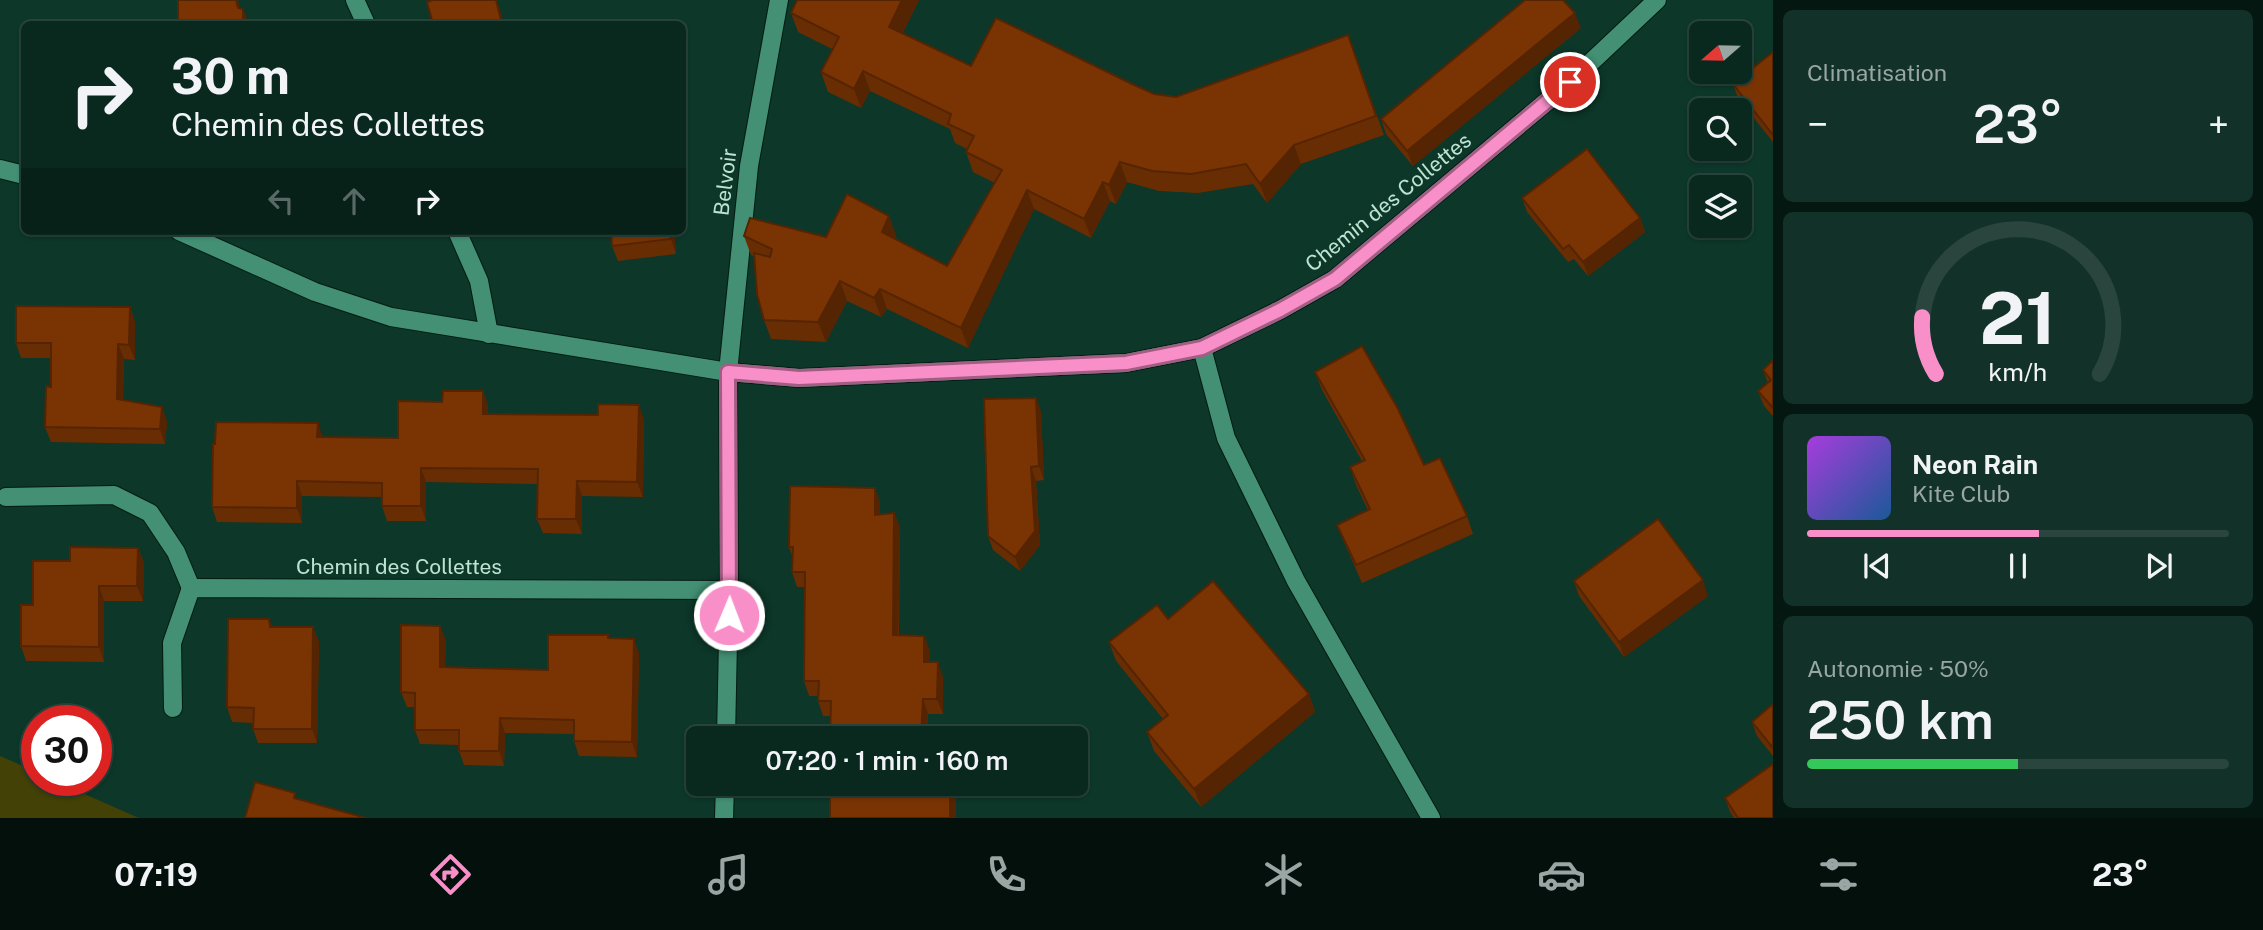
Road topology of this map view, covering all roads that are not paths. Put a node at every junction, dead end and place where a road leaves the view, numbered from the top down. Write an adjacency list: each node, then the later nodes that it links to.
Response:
1 (355, 0): 4 (street)
2 (779, 0): 11 (street, Belvoir)
3 (1657, 0): 10 (street, Chemin des Collettes)
4 (365, 21)
5 (0, 169): 6 (street)
6 (21, 174)
7 (188, 235): 9 (street, Chemin des Collettes)
8 (459, 235): 9 (street)
9 (489, 334): 11 (street, Chemin des Collettes)
10 (1202, 348): 11 (street, Chemin des Collettes); 19 (street)
11 (728, 372): 14 (street)
12 (6, 497): 13 (street)
13 (191, 588): 14 (street, Chemin des Collettes); 15 (street)
14 (729, 590): 16 (street)
15 (173, 708)
16 (726, 726)
17 (725, 796): 18 (street)
18 (724, 818)
19 (1431, 818)

